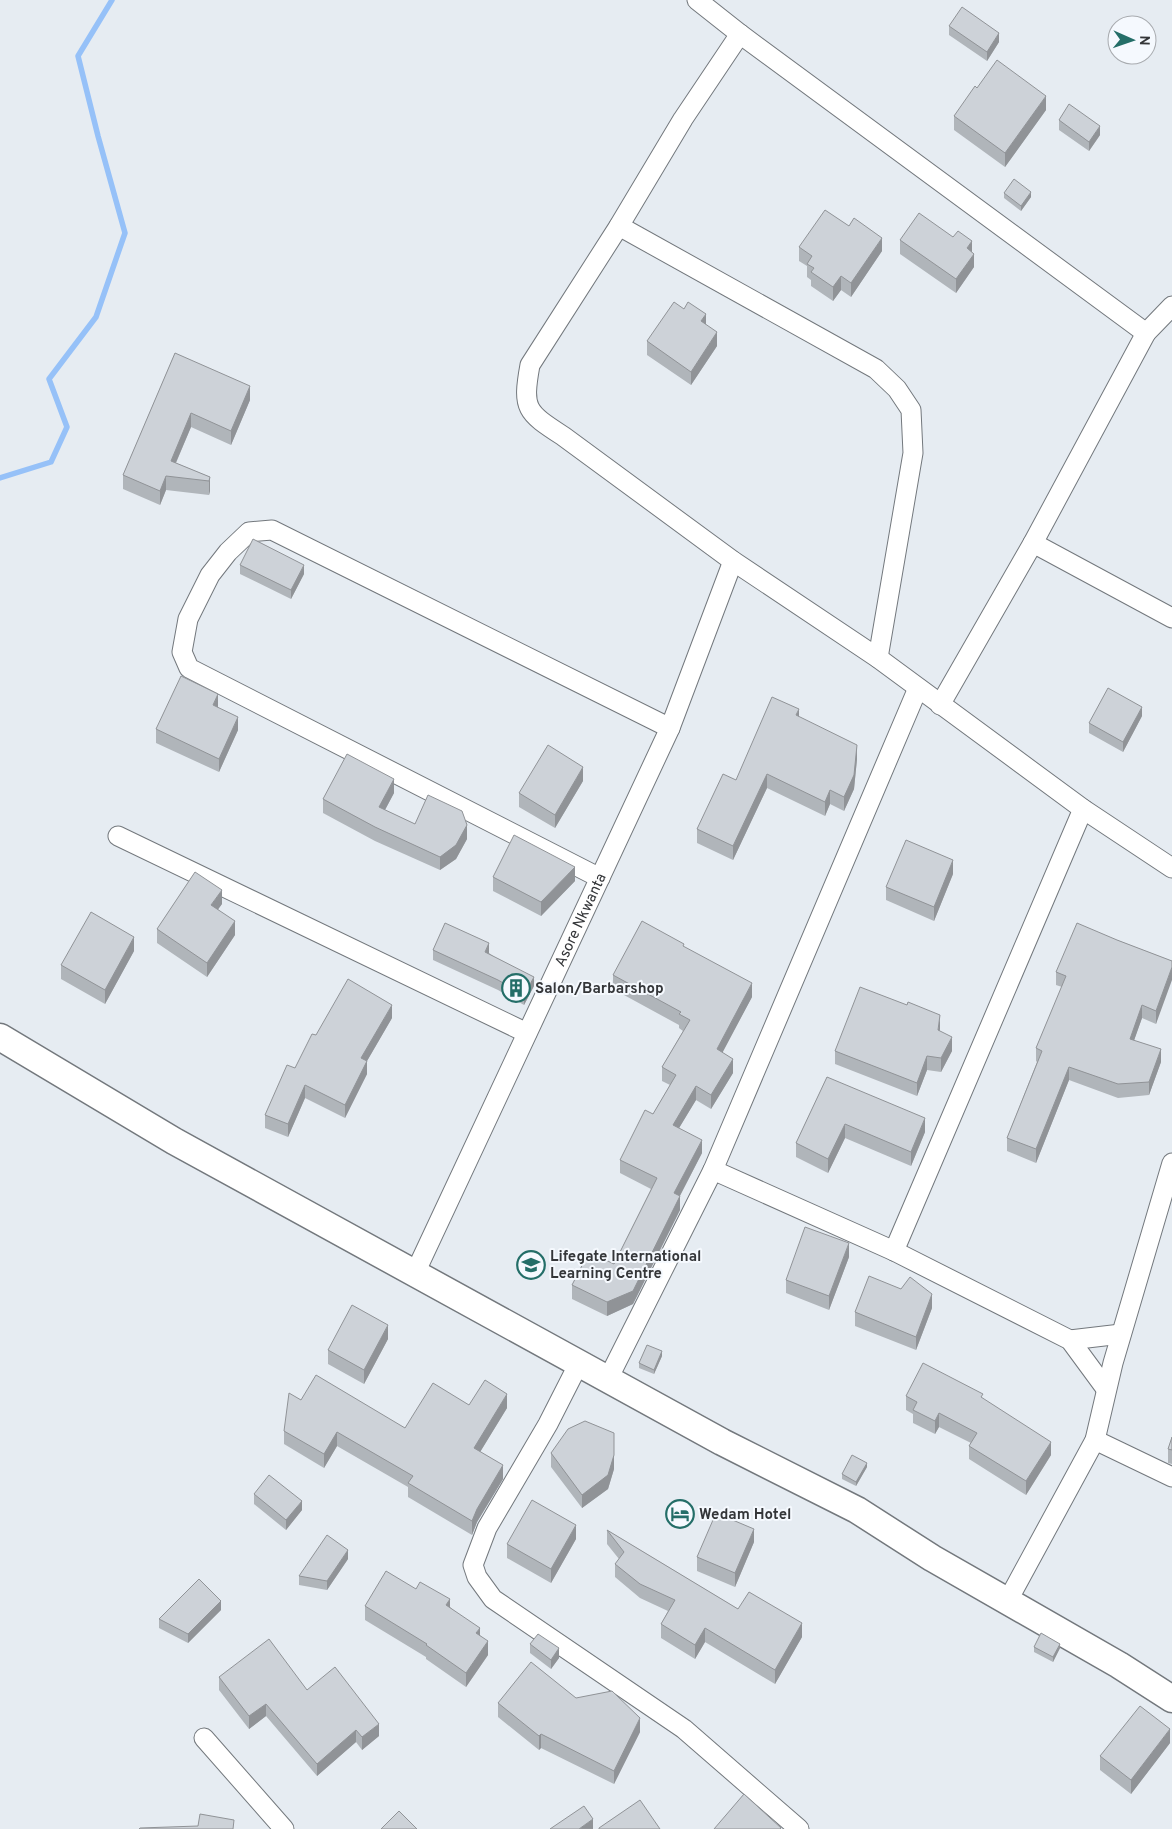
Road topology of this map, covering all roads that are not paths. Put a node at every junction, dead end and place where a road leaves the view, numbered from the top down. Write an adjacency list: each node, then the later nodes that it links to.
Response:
1 (697, 0): 2 (street)
2 (740, 34): 3 (street); 5 (street)
3 (619, 226): 7 (street); 9 (street)
4 (1172, 306): 5 (street)
5 (1146, 333): 6 (street)
6 (1033, 543): 8 (street); 11 (street)
7 (733, 561): 9 (street); 12 (street, Asore Nkwanta)
8 (1172, 618)
9 (878, 658): 10 (street)
10 (918, 688): 11 (street); 20 (street)
11 (940, 705): 13 (street)
12 (670, 728): 16 (street, Asore Nkwanta); 16 (street)
13 (1083, 808): 15 (street); 21 (street)
14 (118, 836): 17 (street)
15 (1172, 868)
16 (600, 878): 17 (street, Asore Nkwanta)
17 (527, 1033): 22 (street, Asore Nkwanta)
18 (0, 1037): 22 (street)
19 (1172, 1163): 23 (street)
20 (713, 1170): 21 (street); 26 (street)
21 (894, 1251): 24 (street)
22 (415, 1273): 25 (street)
23 (1121, 1334): 24 (street); 27 (street)
24 (1070, 1340): 27 (street)
25 (579, 1363): 26 (street); 34 (street)
26 (608, 1379): 30 (street)
27 (1106, 1389): 28 (street)
28 (1095, 1440): 29 (street); 30 (street)
29 (1172, 1477)
30 (1007, 1602): 31 (street)
31 (1172, 1699)
32 (204, 1738): 33 (street)
33 (284, 1829)
34 (799, 1829)

